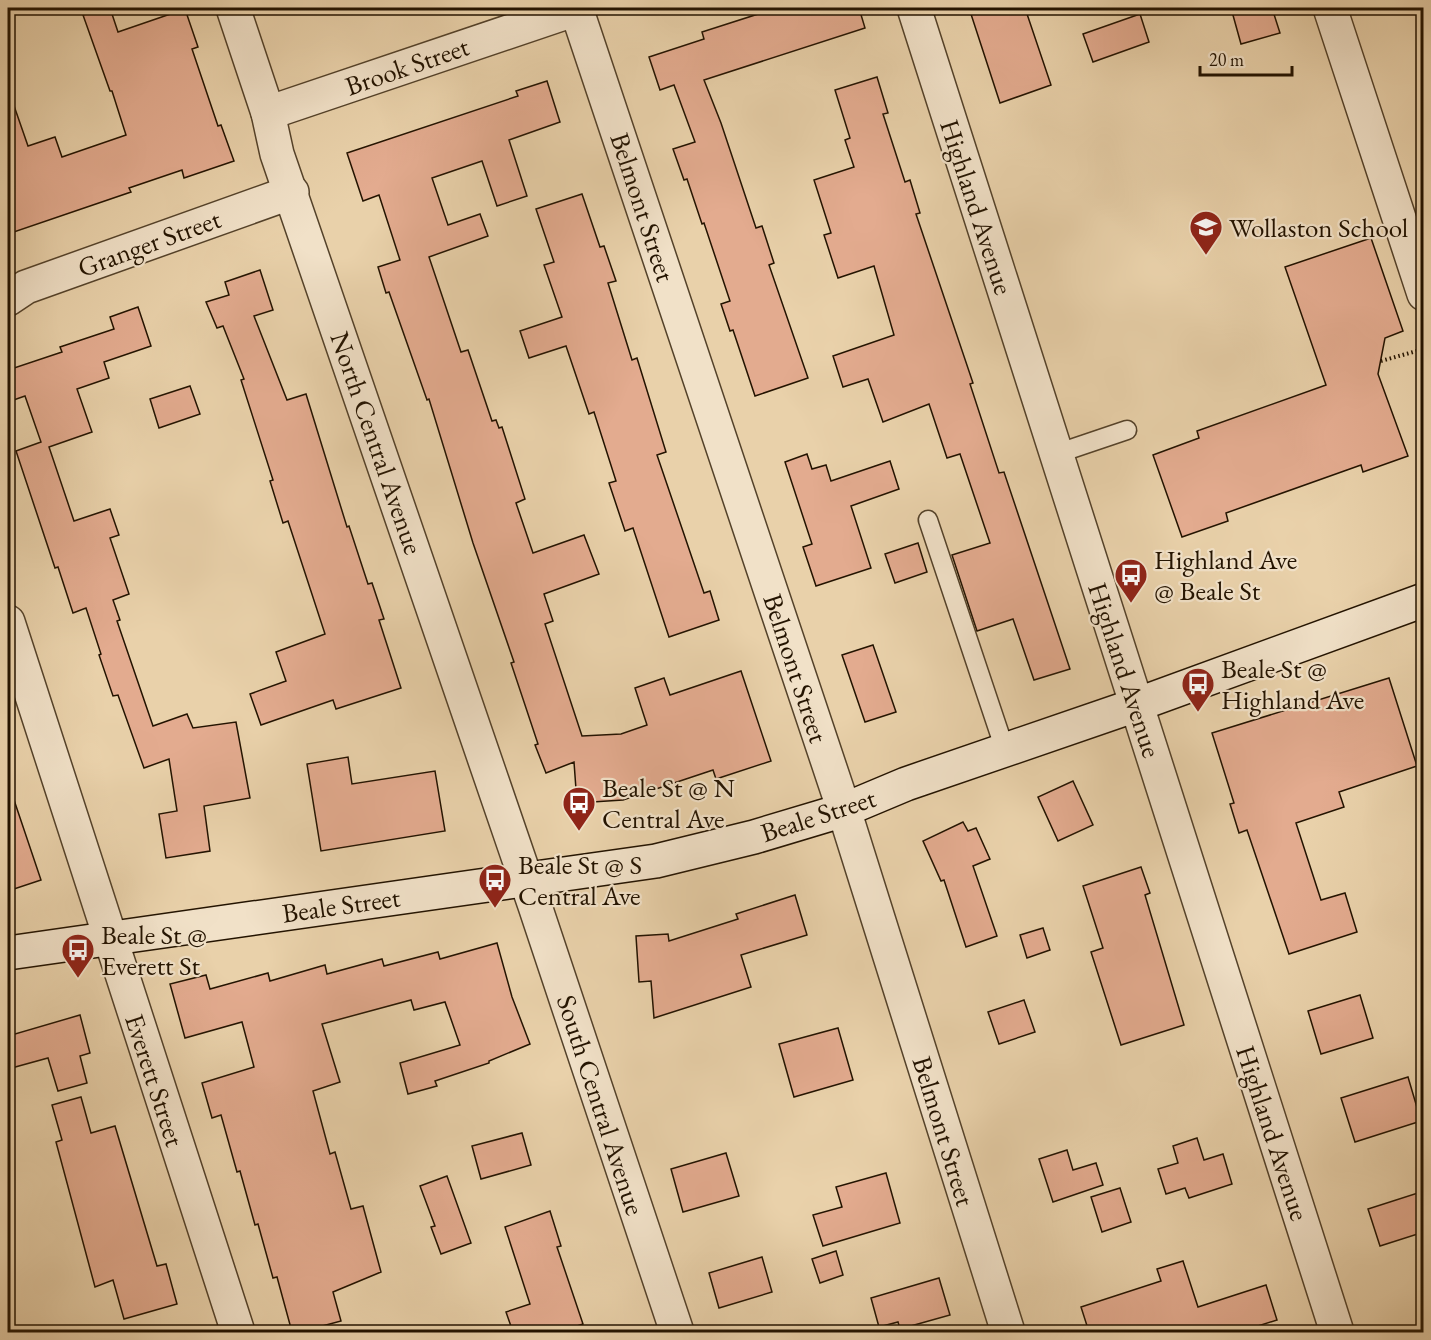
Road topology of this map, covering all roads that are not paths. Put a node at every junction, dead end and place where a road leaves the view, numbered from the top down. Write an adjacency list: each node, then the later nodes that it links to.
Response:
1 (232, 8): 5 (street, North Central Avenue)
2 (577, 8): 5 (street, Brook Street); 17 (street, Belmont Street)
3 (914, 8): 10 (street, Highland Avenue)
4 (1330, 8): 7 (street)
5 (268, 113): 6 (street, North Central Avenue)
6 (292, 192): 8 (street, Granger Street); 18 (street, North Central Avenue)
7 (1424, 294)
8 (8, 299)
9 (1127, 430): 10 (lane)
10 (1056, 454): 15 (street, Highland Avenue)
11 (928, 520): 16 (lane)
12 (1424, 600): 15 (street, Beale Street)
13 (8, 622): 14 (street, Everett Street)
14 (17, 681): 19 (street, Everett Street)
15 (1136, 705): 16 (street, Beale Street); 24 (street, Highland Avenue)
16 (1005, 750): 17 (street, Beale Street)
17 (844, 810): 18 (street, Beale Street); 23 (street, Belmont Street)
18 (525, 879): 19 (street, Beale Street); 22 (street, South Central Avenue)
19 (109, 938): 20 (street, Beale Street); 21 (street, Everett Street)
20 (8, 953)
21 (237, 1332)
22 (677, 1332)
23 (1008, 1332)
24 (1337, 1332)

